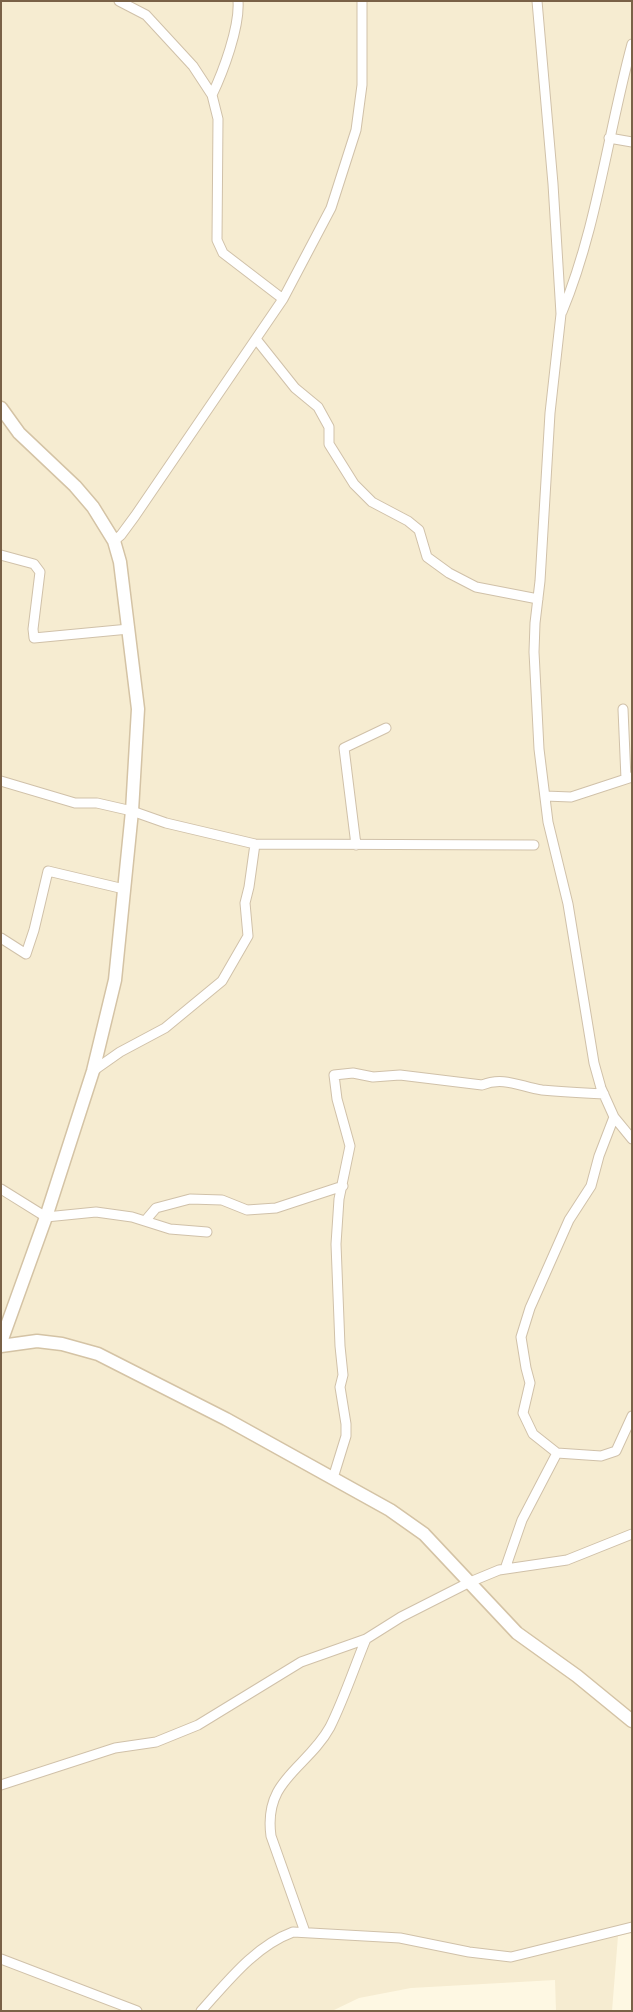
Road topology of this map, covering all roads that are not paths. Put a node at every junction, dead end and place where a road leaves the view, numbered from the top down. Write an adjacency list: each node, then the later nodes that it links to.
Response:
1 (119, 1): 6 (street)
2 (238, 1): 6 (street)
3 (362, 1): 9 (street)
4 (537, 1): 10 (street)
5 (632, 44): 7 (street)
6 (212, 95): 9 (street)
7 (609, 138): 8 (street); 10 (street)
8 (632, 142)
9 (283, 299): 11 (street)
10 (561, 314): 15 (street)
11 (256, 339): 13 (street); 15 (street)
12 (1, 408): 13 (street)
13 (114, 541): 16 (street)
14 (1, 555): 16 (street)
15 (538, 599): 21 (street)
16 (129, 629): 22 (street)
17 (623, 709): 19 (street)
18 (386, 728): 24 (street)
19 (629, 778): 21 (street)
20 (1, 781): 22 (street)
21 (545, 796): 29 (street)
22 (132, 811): 23 (street); 26 (street)
23 (255, 844): 24 (street); 28 (street)
24 (356, 845): 25 (street)
25 (534, 845)
26 (124, 889): 27 (street); 28 (street)
27 (1, 938)
28 (93, 1071): 34 (street)
29 (604, 1094): 30 (street); 32 (street)
30 (614, 1117): 31 (street); 40 (street)
31 (632, 1139)
32 (343, 1186): 35 (street); 41 (street)
33 (1, 1189): 34 (street)
34 (46, 1217): 35 (street); 37 (street)
35 (145, 1221): 36 (street)
36 (207, 1232)
37 (1, 1342)
38 (1, 1346): 41 (street)
39 (632, 1416): 40 (street)
40 (557, 1453): 43 (street)
41 (333, 1478): 44 (street)
42 (632, 1534): 43 (street)
43 (505, 1569): 44 (street)
44 (470, 1582): 45 (street); 46 (street)
45 (366, 1638): 47 (street); 49 (street)
46 (632, 1720)
47 (1, 1785)
48 (632, 1927): 49 (street)
49 (305, 1932): 52 (street)
50 (1, 1959): 51 (street)
51 (137, 2011)
52 (201, 2011)

